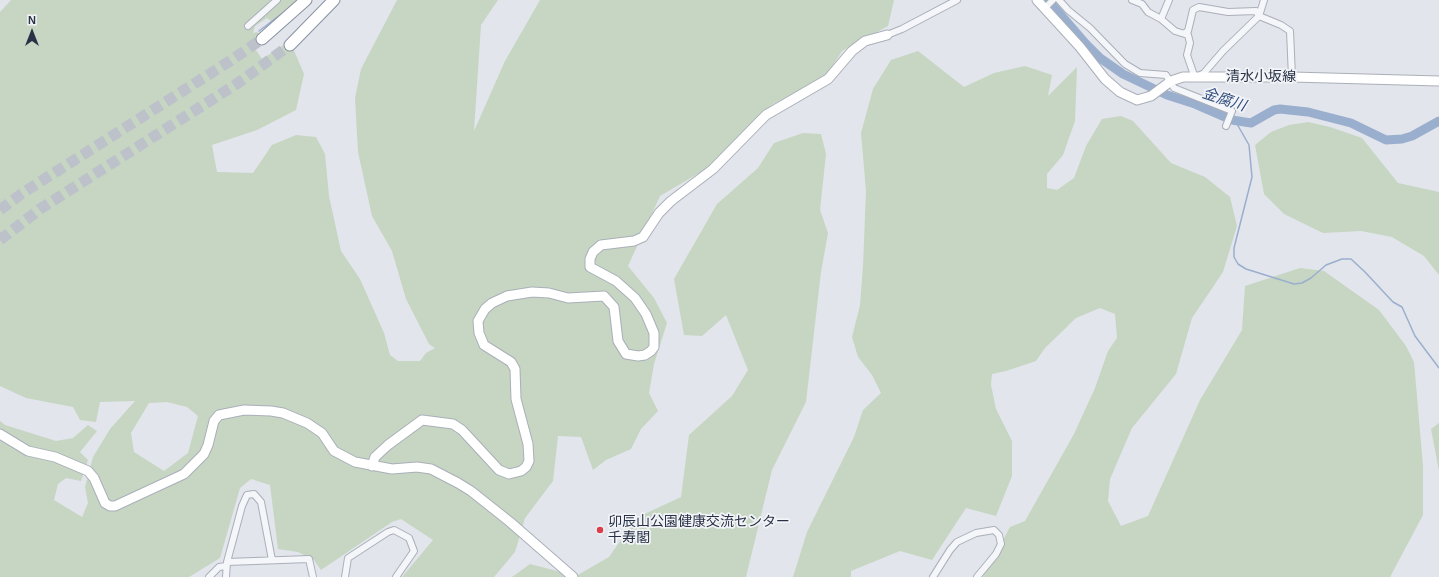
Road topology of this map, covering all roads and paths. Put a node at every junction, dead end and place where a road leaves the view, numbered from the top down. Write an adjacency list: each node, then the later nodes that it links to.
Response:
1 (277, 0): 13 (street)
2 (306, 0): 16 (highway)
3 (334, 0): 17 (highway)
4 (958, 0): 15 (street)
5 (1053, 0): 10 (street)
6 (1060, 0): 21 (street)
7 (1132, 0): 12 (street)
8 (1169, 0): 12 (street)
9 (1264, 0): 11 (street)
10 (1041, 5): 21 (street, 清水小坂線)
11 (1259, 16): 14 (street); 18 (street); 19 (street)
12 (1161, 19): 14 (street)
13 (248, 26)
14 (1185, 33): 19 (street)
15 (887, 35): 24 (street)
16 (262, 38)
17 (290, 45)
18 (1292, 77): 19 (street, 清水小坂線); 20 (street, 清水小坂線)
19 (1195, 78): 21 (street, 清水小坂線)
20 (1439, 81)
21 (1169, 82): 22 (street)
22 (1226, 126)
23 (0, 434): 24 (street)
24 (372, 466): 32 (street)
25 (272, 560): 26 (street); 26 (street); 29 (street)
26 (227, 564): 27 (street); 28 (street)
27 (209, 577)
28 (226, 577)
29 (314, 577)
30 (344, 577): 31 (street)
31 (396, 577)
32 (573, 577)
33 (932, 577): 34 (street)
34 (977, 577)

